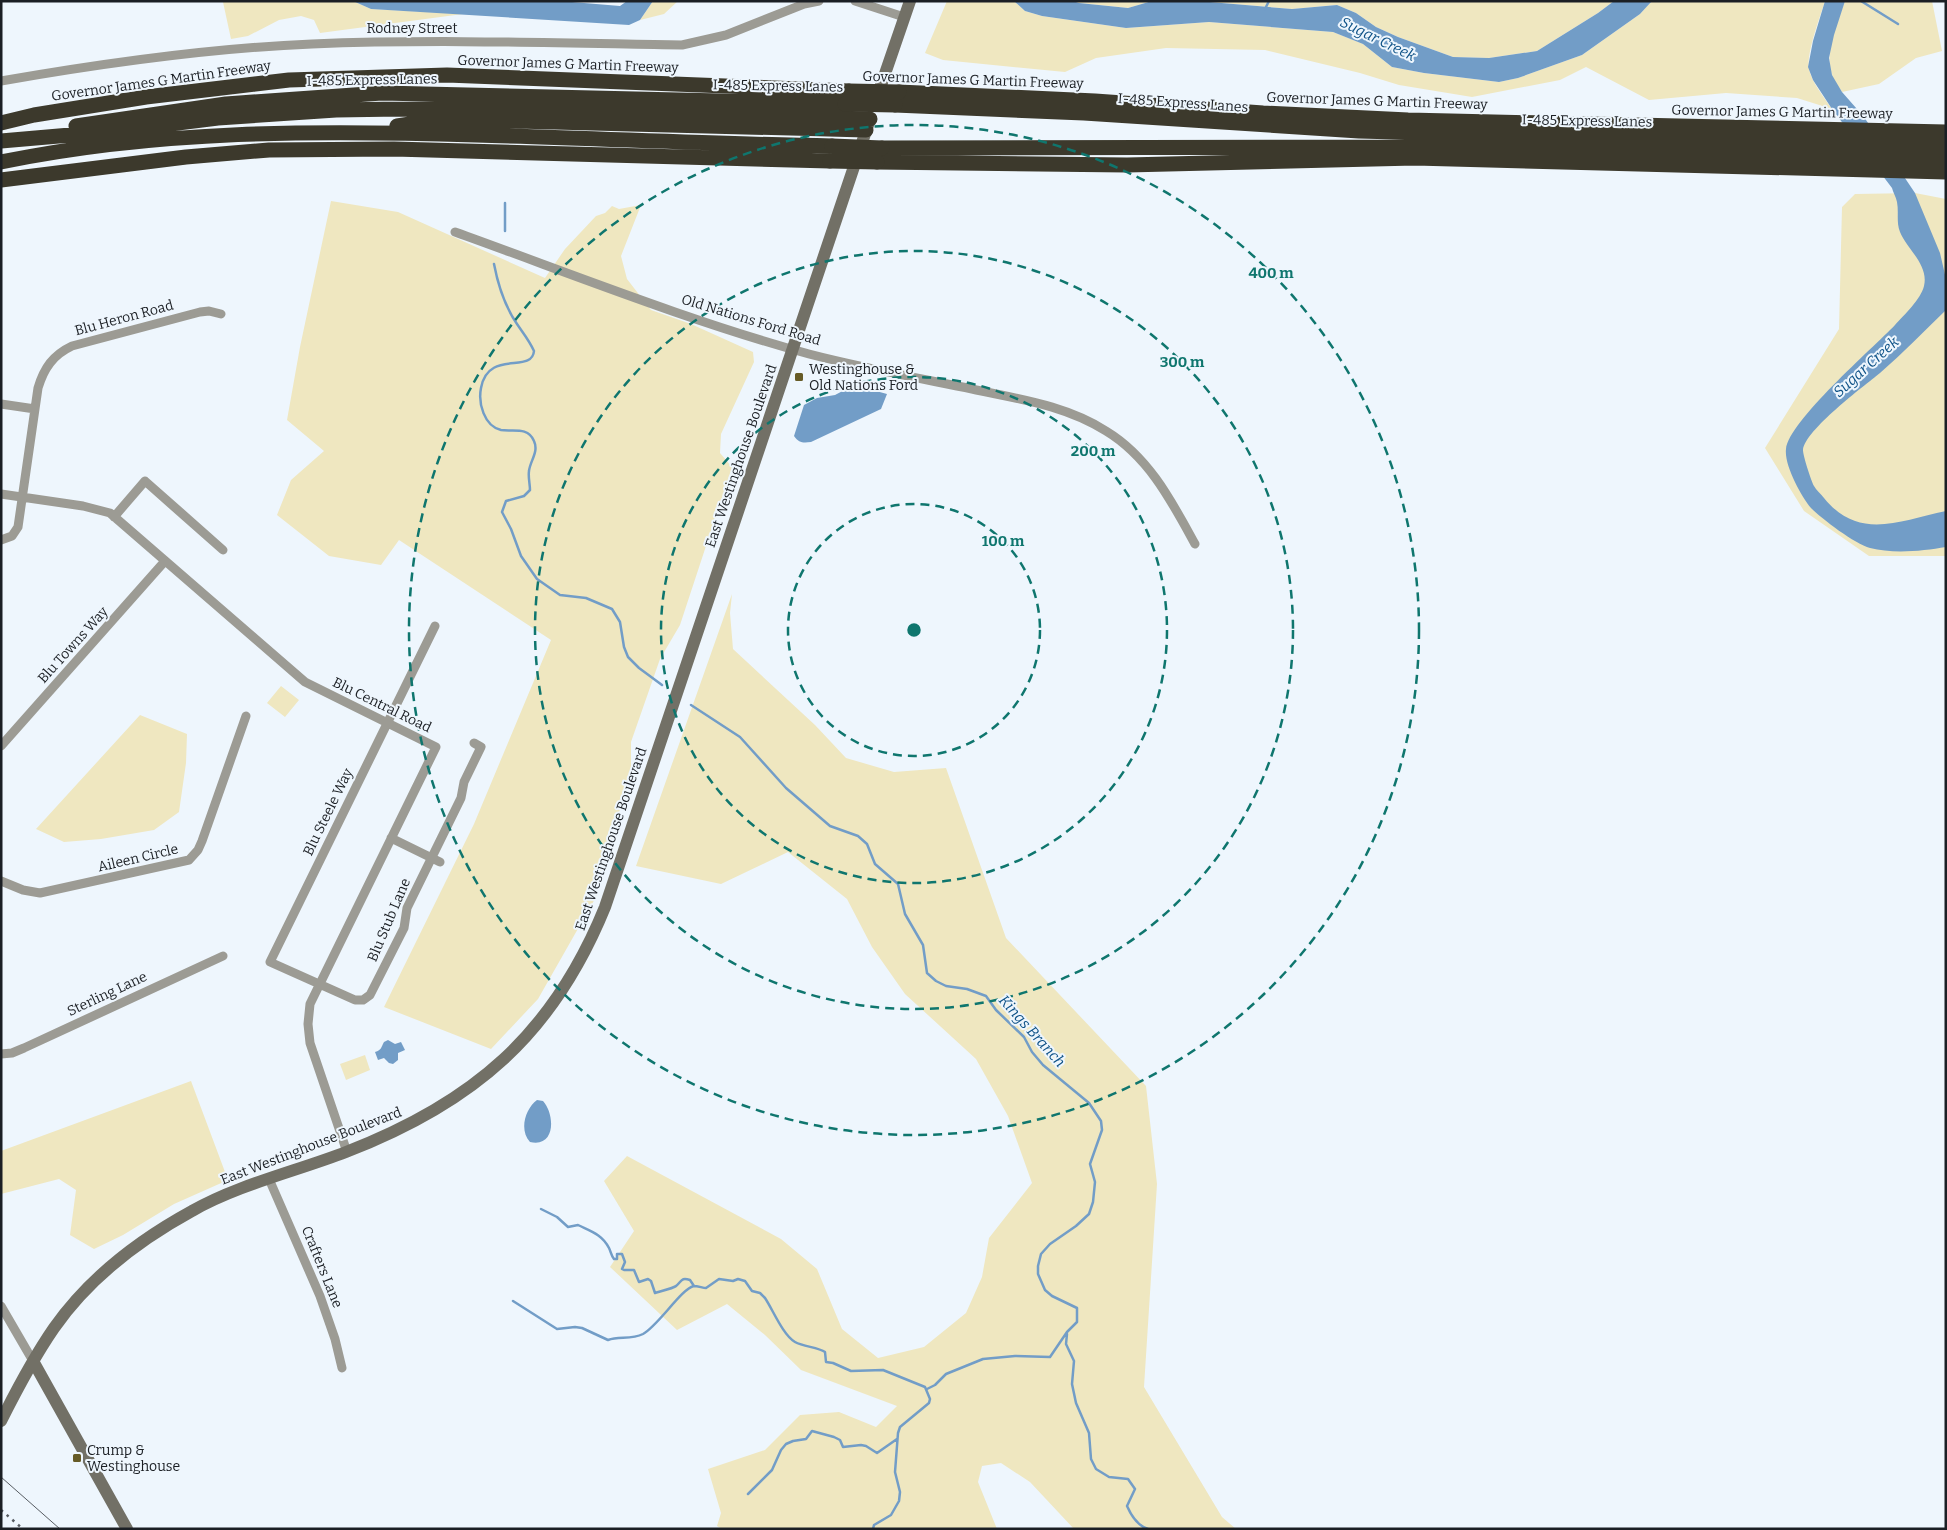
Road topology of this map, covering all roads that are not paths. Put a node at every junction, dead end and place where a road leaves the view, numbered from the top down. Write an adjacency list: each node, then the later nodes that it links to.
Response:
1 (819, 1): 6 (street, Rodney Street)
2 (855, 1): 4 (street)
3 (910, 1): 4 (main road, East Westinghouse Boulevard)
4 (904, 17): 11 (main road, East Westinghouse Boulevard)
5 (446, 75): 7 (highway); 8 (highway, Governor James G Martin Freeway); 10 (highway, Governor James G Martin Freeway)
6 (1, 81)
7 (382, 93): 8 (highway, I-485 Express Lanes); 14 (highway, I-485 Express Lanes)
8 (847, 98): 9 (highway, Governor James G Martin Freeway, bridge)
9 (897, 99): 13 (highway, Governor James G Martin Freeway); 19 (highway, I-485 Express Lanes)
10 (1, 123)
11 (868, 125): 12 (highway); 14 (highway); 27 (main road, East Westinghouse Boulevard)
12 (358, 132): 17 (highway); 21 (highway)
13 (1946, 132)
14 (1, 140)
15 (1946, 147): 22 (highway, I-485 Express Lanes)
16 (1069, 149): 18 (highway, I-485 Express Lanes); 19 (highway, I-485 Express Lanes); 23 (highway)
17 (831, 154): 18 (highway, bridge); 24 (highway)
18 (879, 155): 23 (highway)
19 (1829, 155): 22 (highway); 22 (highway, I-485 Express Lanes); 23 (highway)
20 (1946, 158): 22 (highway, I-485 Express Lanes)
21 (1, 162)
22 (1931, 162)
23 (1221, 163)
24 (1, 180)
25 (455, 232): 27 (street, Old Nations Ford Road)
26 (221, 314): 29 (street, Blu Heron Road)
27 (793, 349): 34 (street, Old Nations Ford Road); 48 (main road, East Westinghouse Boulevard)
28 (1, 404): 29 (street)
29 (35, 409): 31 (street, Blu Heron Road)
30 (1, 494): 31 (street, Blu Central Road)
31 (22, 497): 32 (street, Blu Central Road); 33 (street, Blu Heron Road)
32 (114, 517): 35 (street); 36 (street, Blu Central Road)
33 (1, 540)
34 (1195, 544)
35 (223, 550)
36 (165, 561): 39 (street, Blu Central Road); 41 (street, Blu Towns Way)
37 (435, 626): 39 (street, Blu Steele Way)
38 (246, 716): 44 (street, Aileen Circle)
39 (387, 723): 42 (street, Blu Central Road); 46 (street, Blu Steele Way)
40 (474, 743): 43 (street, Blu Stub Lane)
41 (1, 746)
42 (391, 838): 43 (street); 46 (street, Blu Central Road)
43 (436, 860): 46 (street, Blu Stub Lane)
44 (1, 881)
45 (223, 956): 47 (street, Sterling Lane)
46 (319, 983): 48 (street, Blu Central Road)
47 (1, 1054)
48 (347, 1152): 49 (main road, East Westinghouse Boulevard)
49 (269, 1179): 51 (main road, East Westinghouse Boulevard); 52 (street, Crafters Lane)
50 (1, 1306): 51 (street)
51 (33, 1360): 53 (main road, East Westinghouse Boulevard); 54 (main road)
52 (342, 1368)
53 (1, 1421)
54 (127, 1529)

